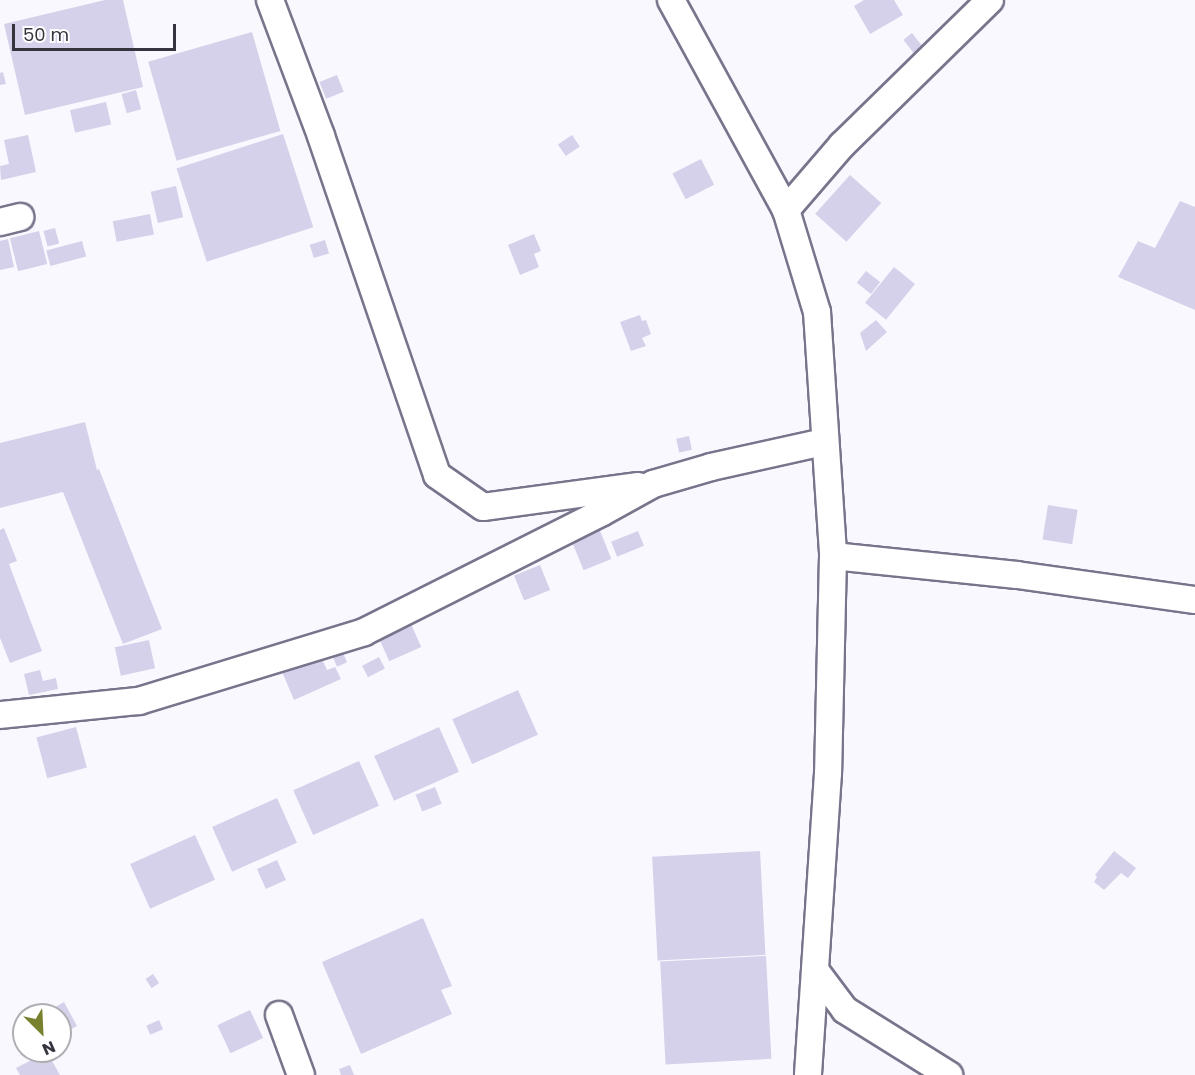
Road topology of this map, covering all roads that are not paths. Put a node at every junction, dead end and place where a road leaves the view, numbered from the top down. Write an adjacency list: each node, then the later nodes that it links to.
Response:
1 (270, 0): 6 (street)
2 (671, 0): 4 (street)
3 (990, 0): 4 (street)
4 (786, 210): 5 (street)
5 (824, 442): 6 (street); 7 (street)
6 (653, 484): 9 (street)
7 (833, 556): 8 (street); 10 (street)
8 (1195, 600)
9 (0, 715)
10 (815, 969): 13 (street); 14 (street)
11 (279, 1016): 12 (street)
12 (301, 1075)
13 (808, 1075)
14 (949, 1075)

